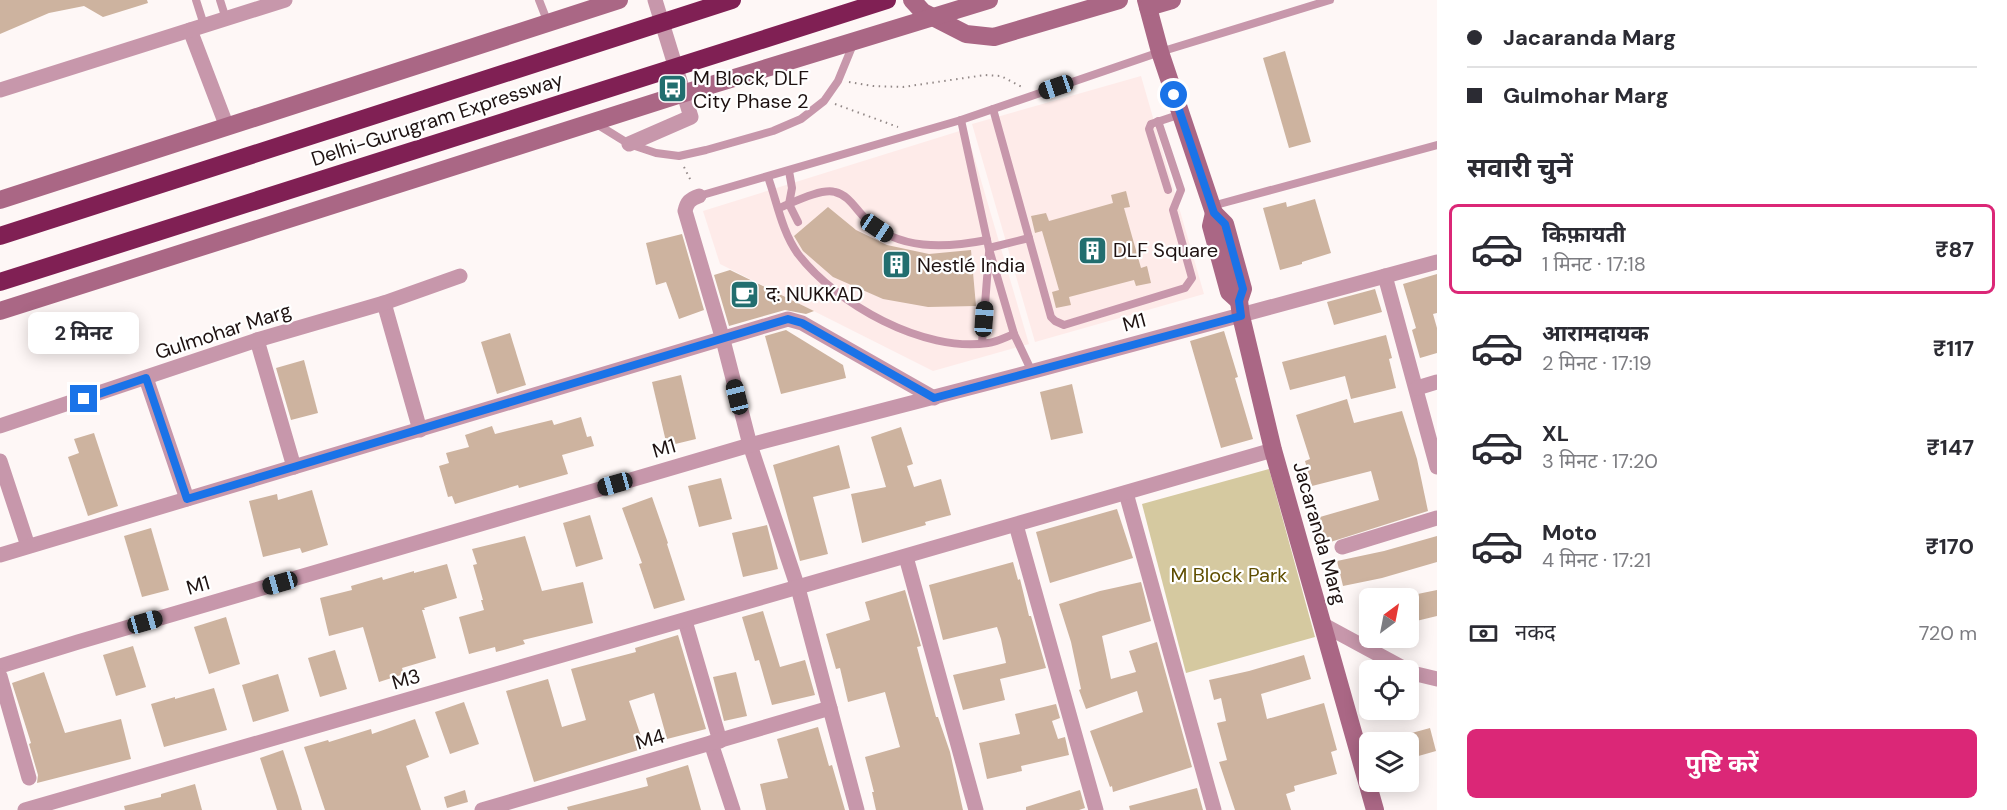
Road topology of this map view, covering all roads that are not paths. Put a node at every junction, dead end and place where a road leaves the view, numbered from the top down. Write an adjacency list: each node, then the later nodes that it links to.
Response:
1 (196, 0): 17 (lane)
2 (220, 0): 15 (lane)
3 (285, 0): 15 (street)
4 (539, 0): 16 (lane)
5 (619, 0): 16 (main road)
6 (655, 0): 27 (street)
7 (732, 0): 38 (highway, Delhi-Gurugram Expressway)
8 (887, 0): 44 (highway, Delhi-Gurugram Expressway)
9 (912, 0): 11 (main road)
10 (989, 0): 18 (main road)
11 (1119, 0)
12 (1172, 0): 14 (main road)
13 (1330, 0): 19 (lane)
14 (1147, 4): 19 (main road, Jacaranda Marg)
15 (226, 19): 17 (street)
16 (548, 23): 26 (main road)
17 (197, 28): 20 (street); 26 (street)
18 (855, 41): 25 (main road); 27 (lane)
19 (1160, 52): 21 (lane); 22 (main road, Jacaranda Marg)
20 (0, 90)
21 (993, 109): 23 (lane); 39 (lane)
22 (1181, 114): 24 (lane); 36 (main road, Jacaranda Marg)
23 (961, 120): 29 (lane); 40 (lane)
24 (1158, 121): 31 (lane); 39 (lane)
25 (593, 122): 27 (lane); 47 (main road)
26 (227, 127): 33 (main road)
27 (629, 144)
28 (1437, 145): 36 (lane)
29 (789, 171): 30 (lane); 34 (lane)
30 (768, 177): 32 (lane); 35 (lane)
31 (1168, 190)
32 (699, 196): 50 (street)
33 (0, 200)
34 (789, 204): 35 (lane); 37 (lane); 40 (lane)
35 (779, 208): 51 (lane)
36 (1213, 209): 46 (main road, Jacaranda Marg)
37 (798, 222)
38 (0, 236)
39 (1029, 238): 40 (lane)
40 (988, 245): 48 (lane); 51 (lane)
41 (1437, 262): 43 (street, M1)
42 (459, 276): 45 (street, Gulmohar Marg)
43 (1385, 276): 46 (street, M1); 55 (street)
44 (0, 282)
45 (384, 303): 49 (street, Gulmohar Marg); 58 (street)
46 (1240, 308): 52 (street, M1); 60 (main road, Jacaranda Marg)
47 (0, 311)
48 (1014, 334): 51 (lane); 52 (lane)
49 (257, 340): 53 (street, Gulmohar Marg); 62 (street)
50 (723, 340): 56 (street); 58 (street); 59 (street)
51 (982, 343)
52 (1032, 372): 56 (street, M1)
53 (146, 378): 57 (street, Gulmohar Marg); 65 (street)
54 (1437, 382): 55 (street)
55 (1417, 388): 63 (street)
56 (934, 398): 59 (street, M1)
57 (0, 426)
58 (420, 430): 62 (street)
59 (750, 445): 72 (street); 76 (street, M1)
60 (1273, 450): 64 (street, M3); 74 (main road, Jacaranda Marg)
61 (0, 461): 68 (street)
62 (294, 467): 65 (street)
63 (1437, 467)
64 (1126, 493): 67 (street, M3); 90 (street)
65 (187, 499): 68 (street)
66 (1437, 518): 69 (street)
67 (1016, 525): 71 (street, M3); 89 (street)
68 (28, 546): 70 (street)
69 (1342, 547)
70 (0, 555)
71 (906, 557): 72 (street, M3); 88 (street)
72 (798, 588): 73 (street, M3); 80 (street)
73 (685, 621): 81 (street); 84 (street, M3)
74 (1322, 624): 75 (street); 91 (main road, Jacaranda Marg)
75 (1388, 660)
76 (0, 666)
77 (1419, 674): 79 (street)
78 (0, 676): 82 (street)
79 (1437, 680)
80 (830, 708): 81 (street, M4); 87 (street)
81 (715, 742): 83 (street, M4); 86 (street)
82 (29, 778)
83 (504, 807): 85 (street, M4)
84 (25, 810)
85 (482, 810)
86 (733, 810)
87 (857, 810)
88 (976, 810)
89 (1096, 810)
90 (1215, 810)
91 (1375, 810)

